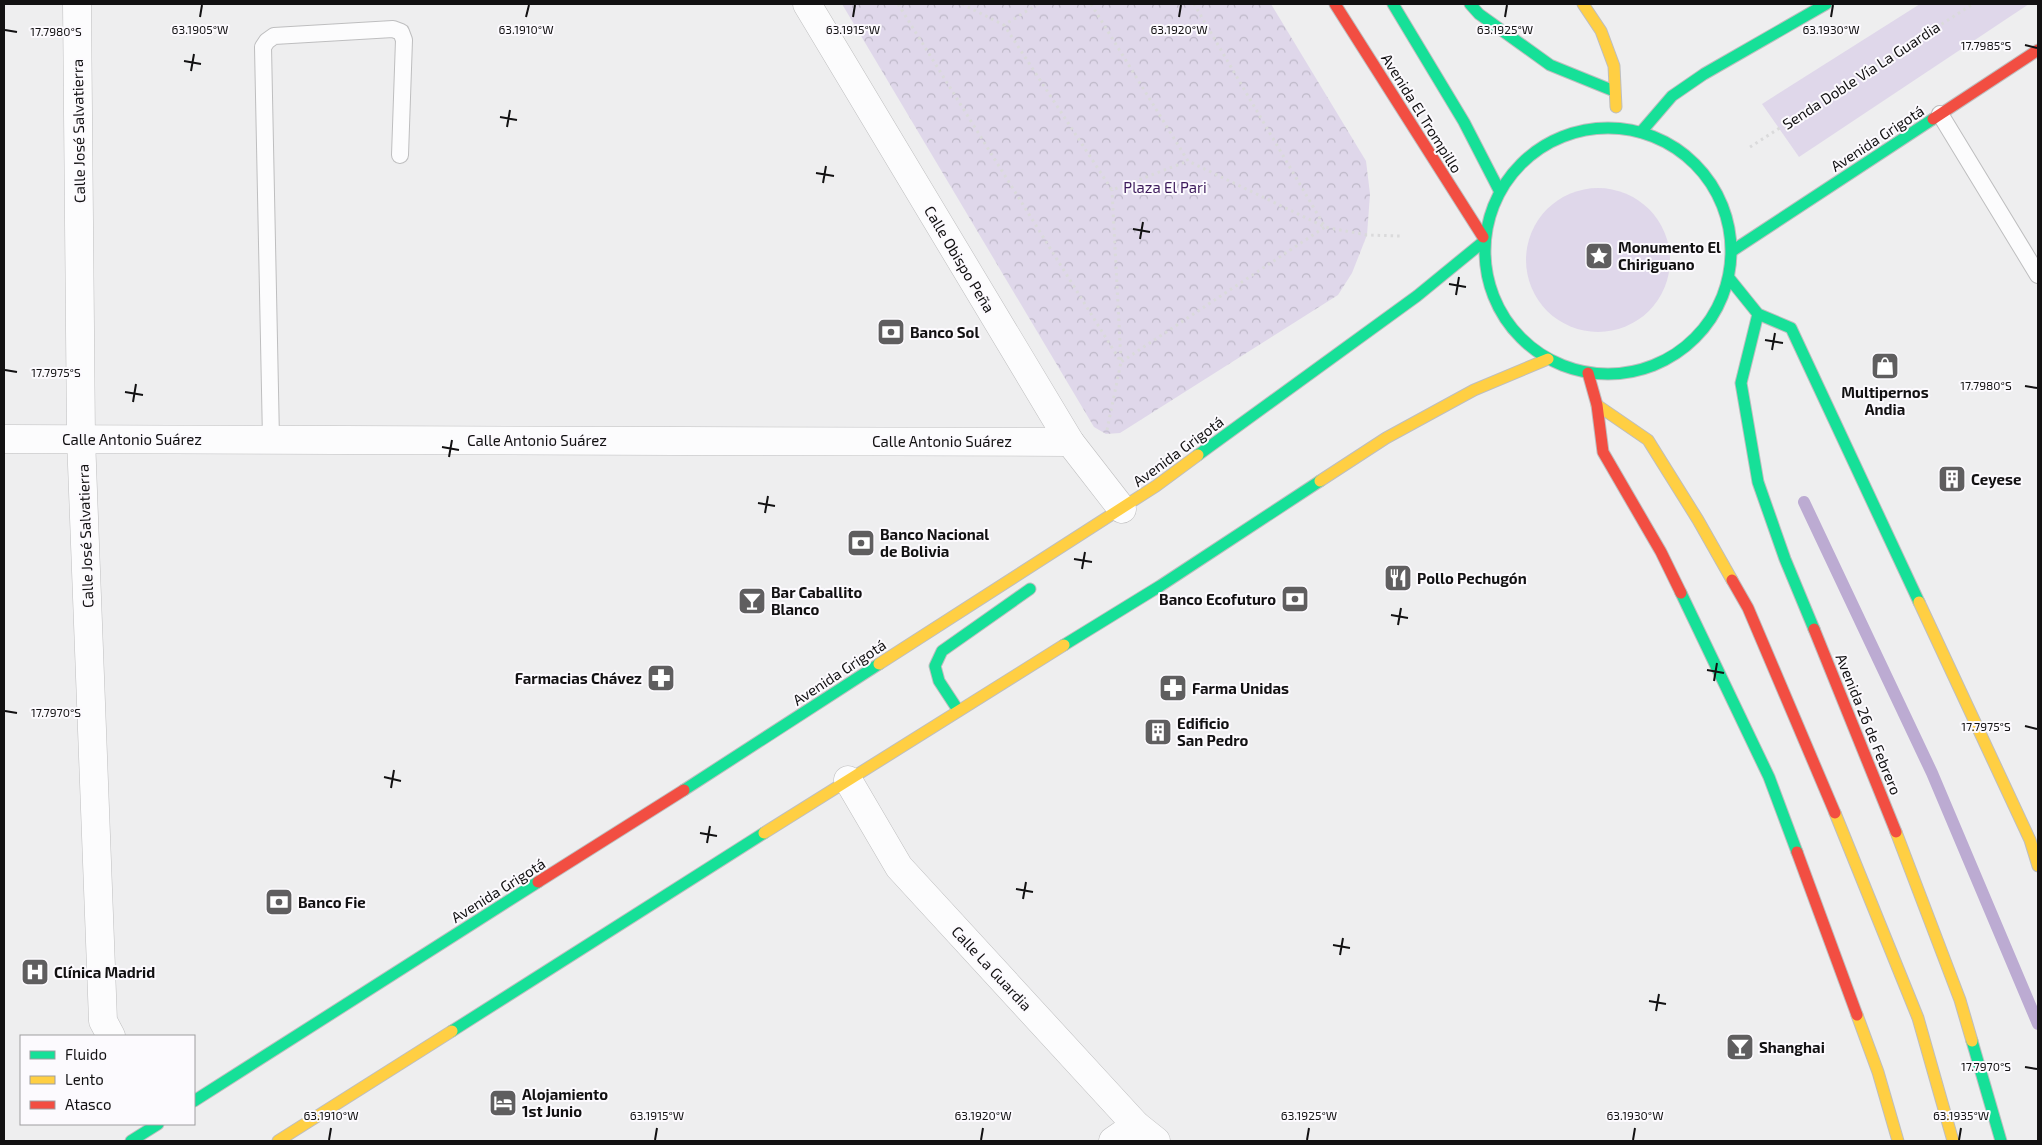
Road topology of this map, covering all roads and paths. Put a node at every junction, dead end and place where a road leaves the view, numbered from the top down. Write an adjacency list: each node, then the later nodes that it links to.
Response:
1 (77, 4): 36 (street, Calle José Salvatierra)
2 (807, 4): 39 (street, Calle Obispo Peña)
3 (898, 4): 33 (path)
4 (962, 4): 14 (path)
5 (1038, 4): 14 (path)
6 (1091, 4): 22 (path)
7 (1194, 4): 25 (path)
8 (1335, 4): 27 (main road, Avenida El Trompillo)
9 (1394, 4): 24 (main road, Avenida El Trompillo)
10 (1470, 4): 16 (main road)
11 (1584, 4): 16 (main road)
12 (1826, 4): 19 (main road)
13 (1972, 4): 20 (path, Senda Doble Vía La Guardia)
14 (1004, 26): 23 (path)
15 (2038, 50): 17 (main road, Avenida Grigotá)
16 (1614, 91): 18 (main road)
17 (1940, 114): 28 (main road, Avenida Grigotá); 29 (lane)
18 (1616, 128): 19 (main road); 24 (main road)
19 (1641, 132): 28 (main road)
20 (1750, 147)
21 (400, 155): 38 (lane)
22 (1188, 161): 23 (path); 25 (path)
23 (1112, 190): 33 (path)
24 (1499, 190): 27 (main road)
25 (1325, 227): 26 (path); 33 (path)
26 (1400, 236)
27 (1483, 240): 32 (main road); 40 (main road, Avenida Grigotá)
28 (1732, 251): 30 (main road)
29 (2038, 275)
30 (1729, 278): 31 (main road); 34 (main road)
31 (1758, 314): 44 (main road); 55 (main road, Avenida 26 de Febrero)
32 (1548, 359): 34 (main road); 42 (main road)
33 (1121, 362): 39 (path)
34 (1588, 373): 35 (main road)
35 (1597, 404): 53 (main road); 54 (main road)
36 (81, 438): 37 (street, Calle Antonio Suárez); 38 (street, Calle Antonio Suárez); 46 (street, Calle José Salvatierra)
37 (4, 439)
38 (271, 439): 39 (street, Calle Antonio Suárez)
39 (1074, 447): 40 (street, Calle Obispo Peña)
40 (1123, 515): 47 (main road, Avenida Grigotá)
41 (1038, 584): 42 (main road)
42 (958, 710): 43 (main road)
43 (848, 780): 49 (street, Calle La Guardia); 51 (main road)
44 (2034, 836): 45 (main road)
45 (2038, 866)
46 (110, 1035)
47 (201, 1091)
48 (156, 1125): 50 (main road)
49 (1146, 1133): 52 (street)
50 (131, 1141)
51 (278, 1141)
52 (1113, 1141)
53 (1898, 1141)
54 (1953, 1141)
55 (2001, 1141)

